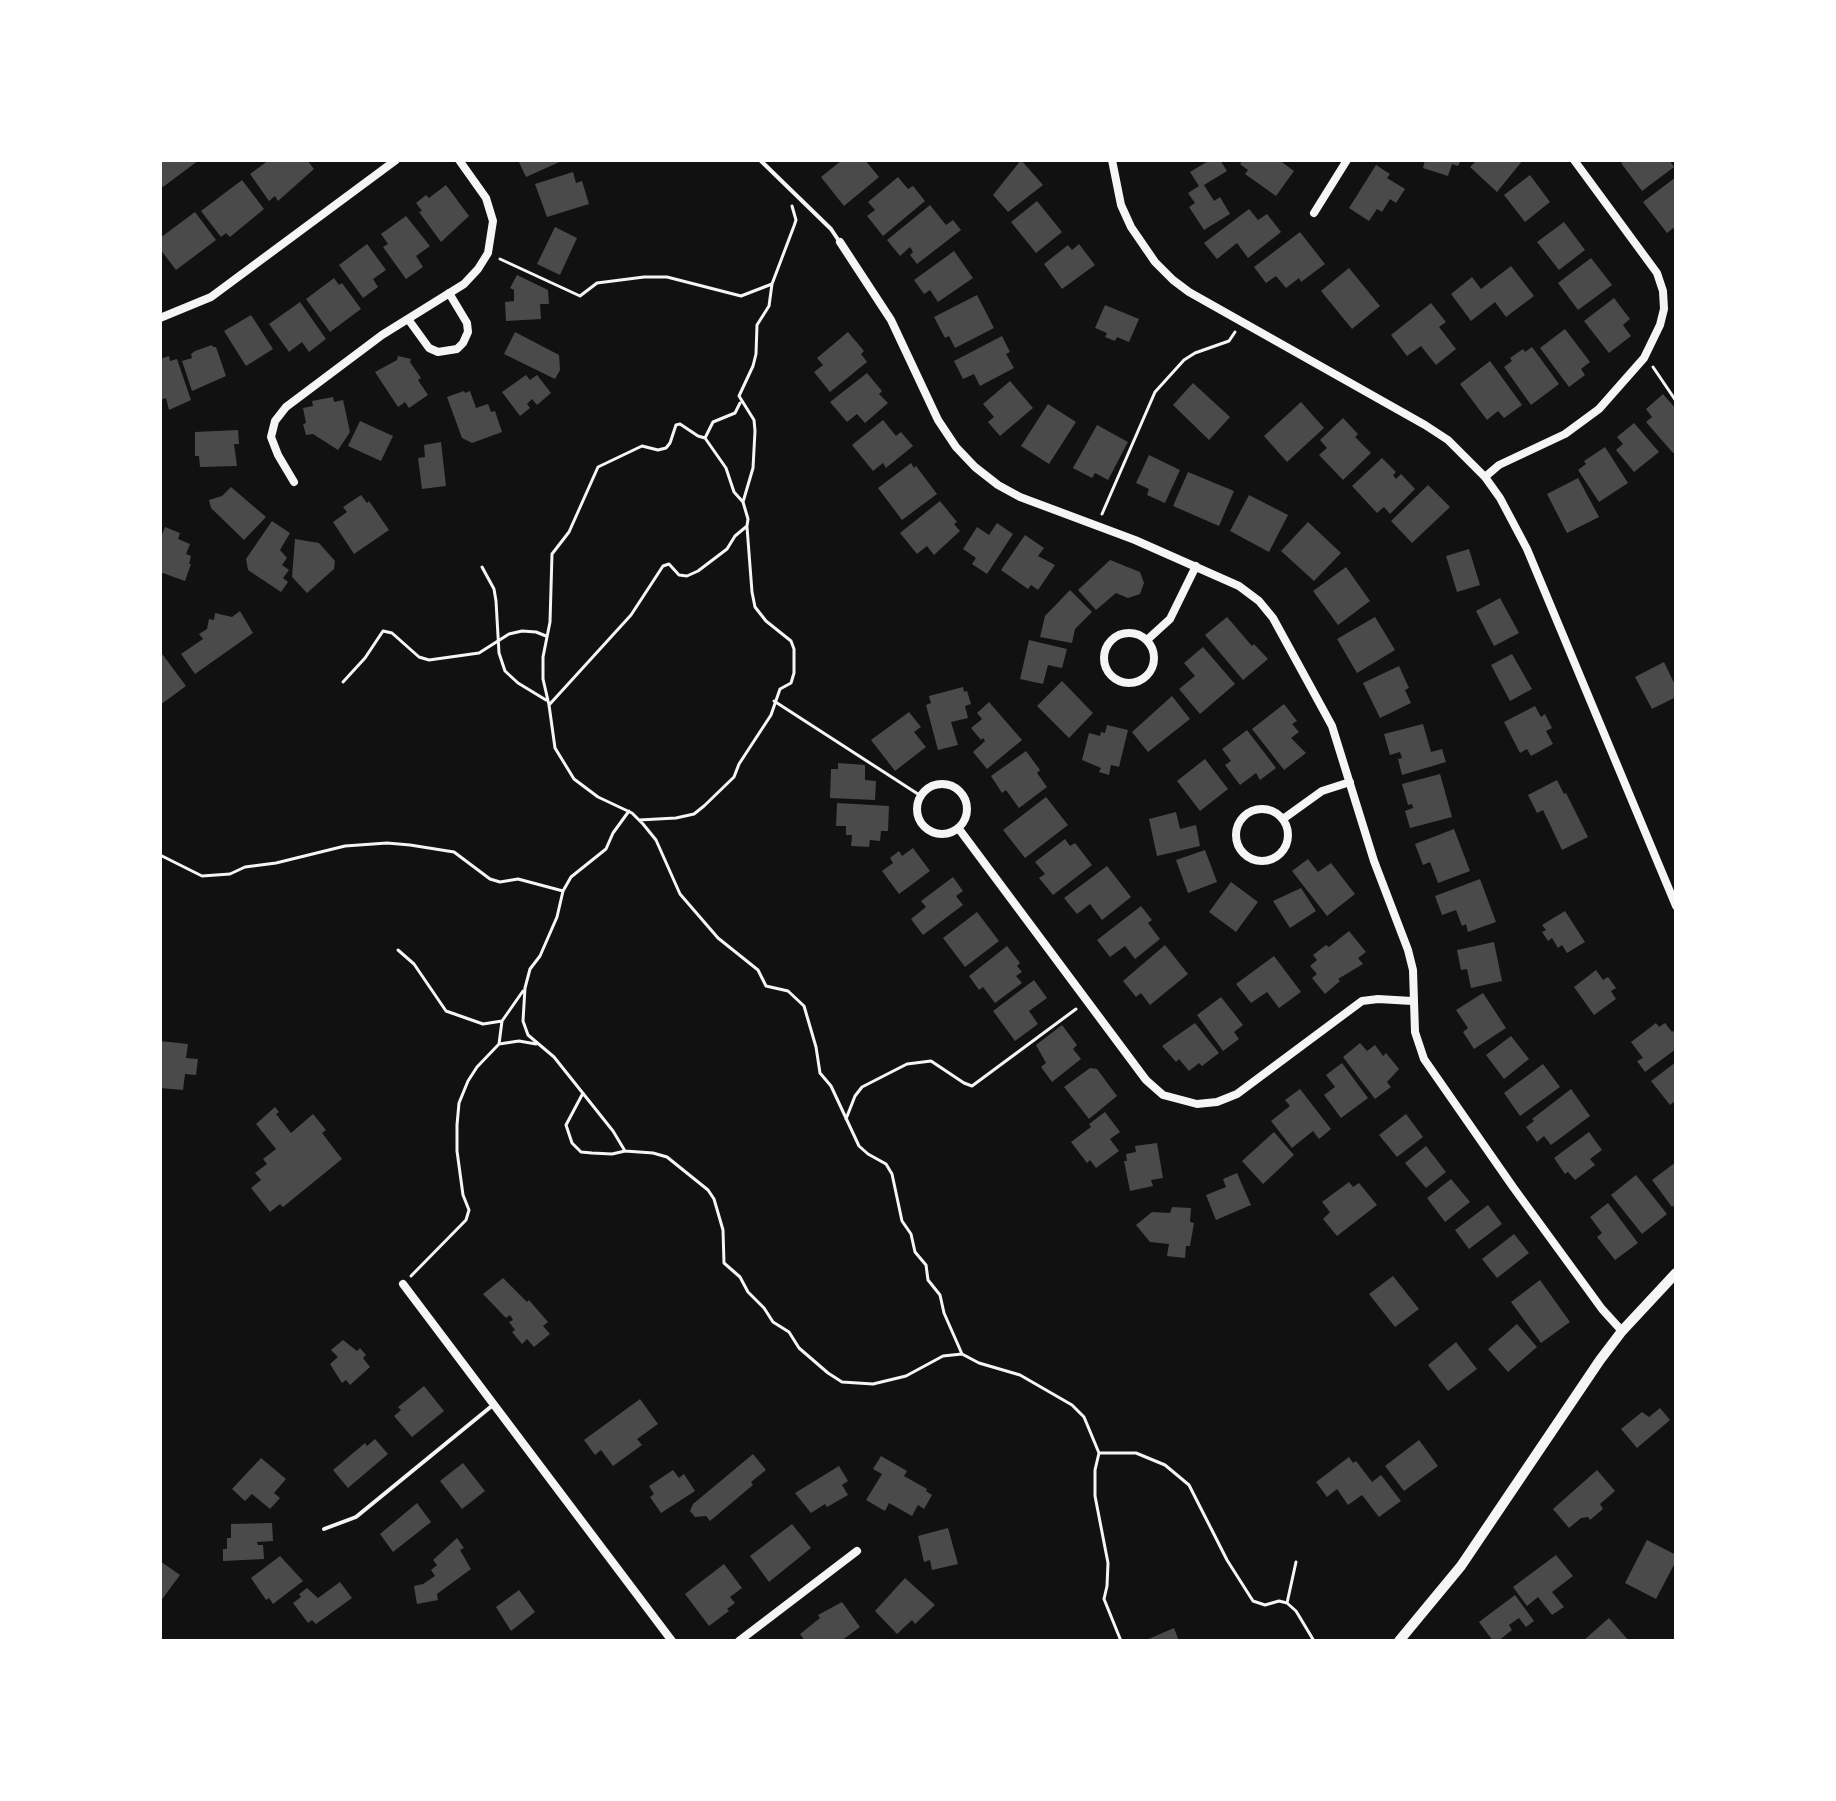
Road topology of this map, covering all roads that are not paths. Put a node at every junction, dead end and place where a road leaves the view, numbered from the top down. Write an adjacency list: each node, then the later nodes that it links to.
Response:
1 (396, 160): 10 (street)
2 (459, 160): 9 (street)
3 (760, 160): 8 (lane)
4 (1112, 160): 12 (street)
5 (1347, 160): 7 (street)
6 (1574, 160): 12 (street)
7 (1314, 213)
8 (840, 242): 14 (street)
9 (449, 293): 11 (street); 11 (street)
10 (160, 318)
11 (408, 319): 13 (street)
12 (1485, 477): 19 (street)
13 (294, 482)
14 (1196, 566): 15 (street); 16 (street)
15 (1147, 640): 15 (street)
16 (1350, 782): 17 (street); 20 (street)
17 (1283, 819): 17 (street)
18 (959, 829): 18 (street); 20 (street)
19 (1676, 906)
20 (1412, 1001): 23 (street)
21 (1676, 1273): 23 (street)
22 (403, 1284): 24 (street)
23 (1622, 1331): 29 (street)
24 (493, 1405): 25 (lane); 27 (street)
25 (324, 1529)
26 (857, 1551): 28 (street)
27 (672, 1641)
28 (739, 1641)
29 (1399, 1641)

